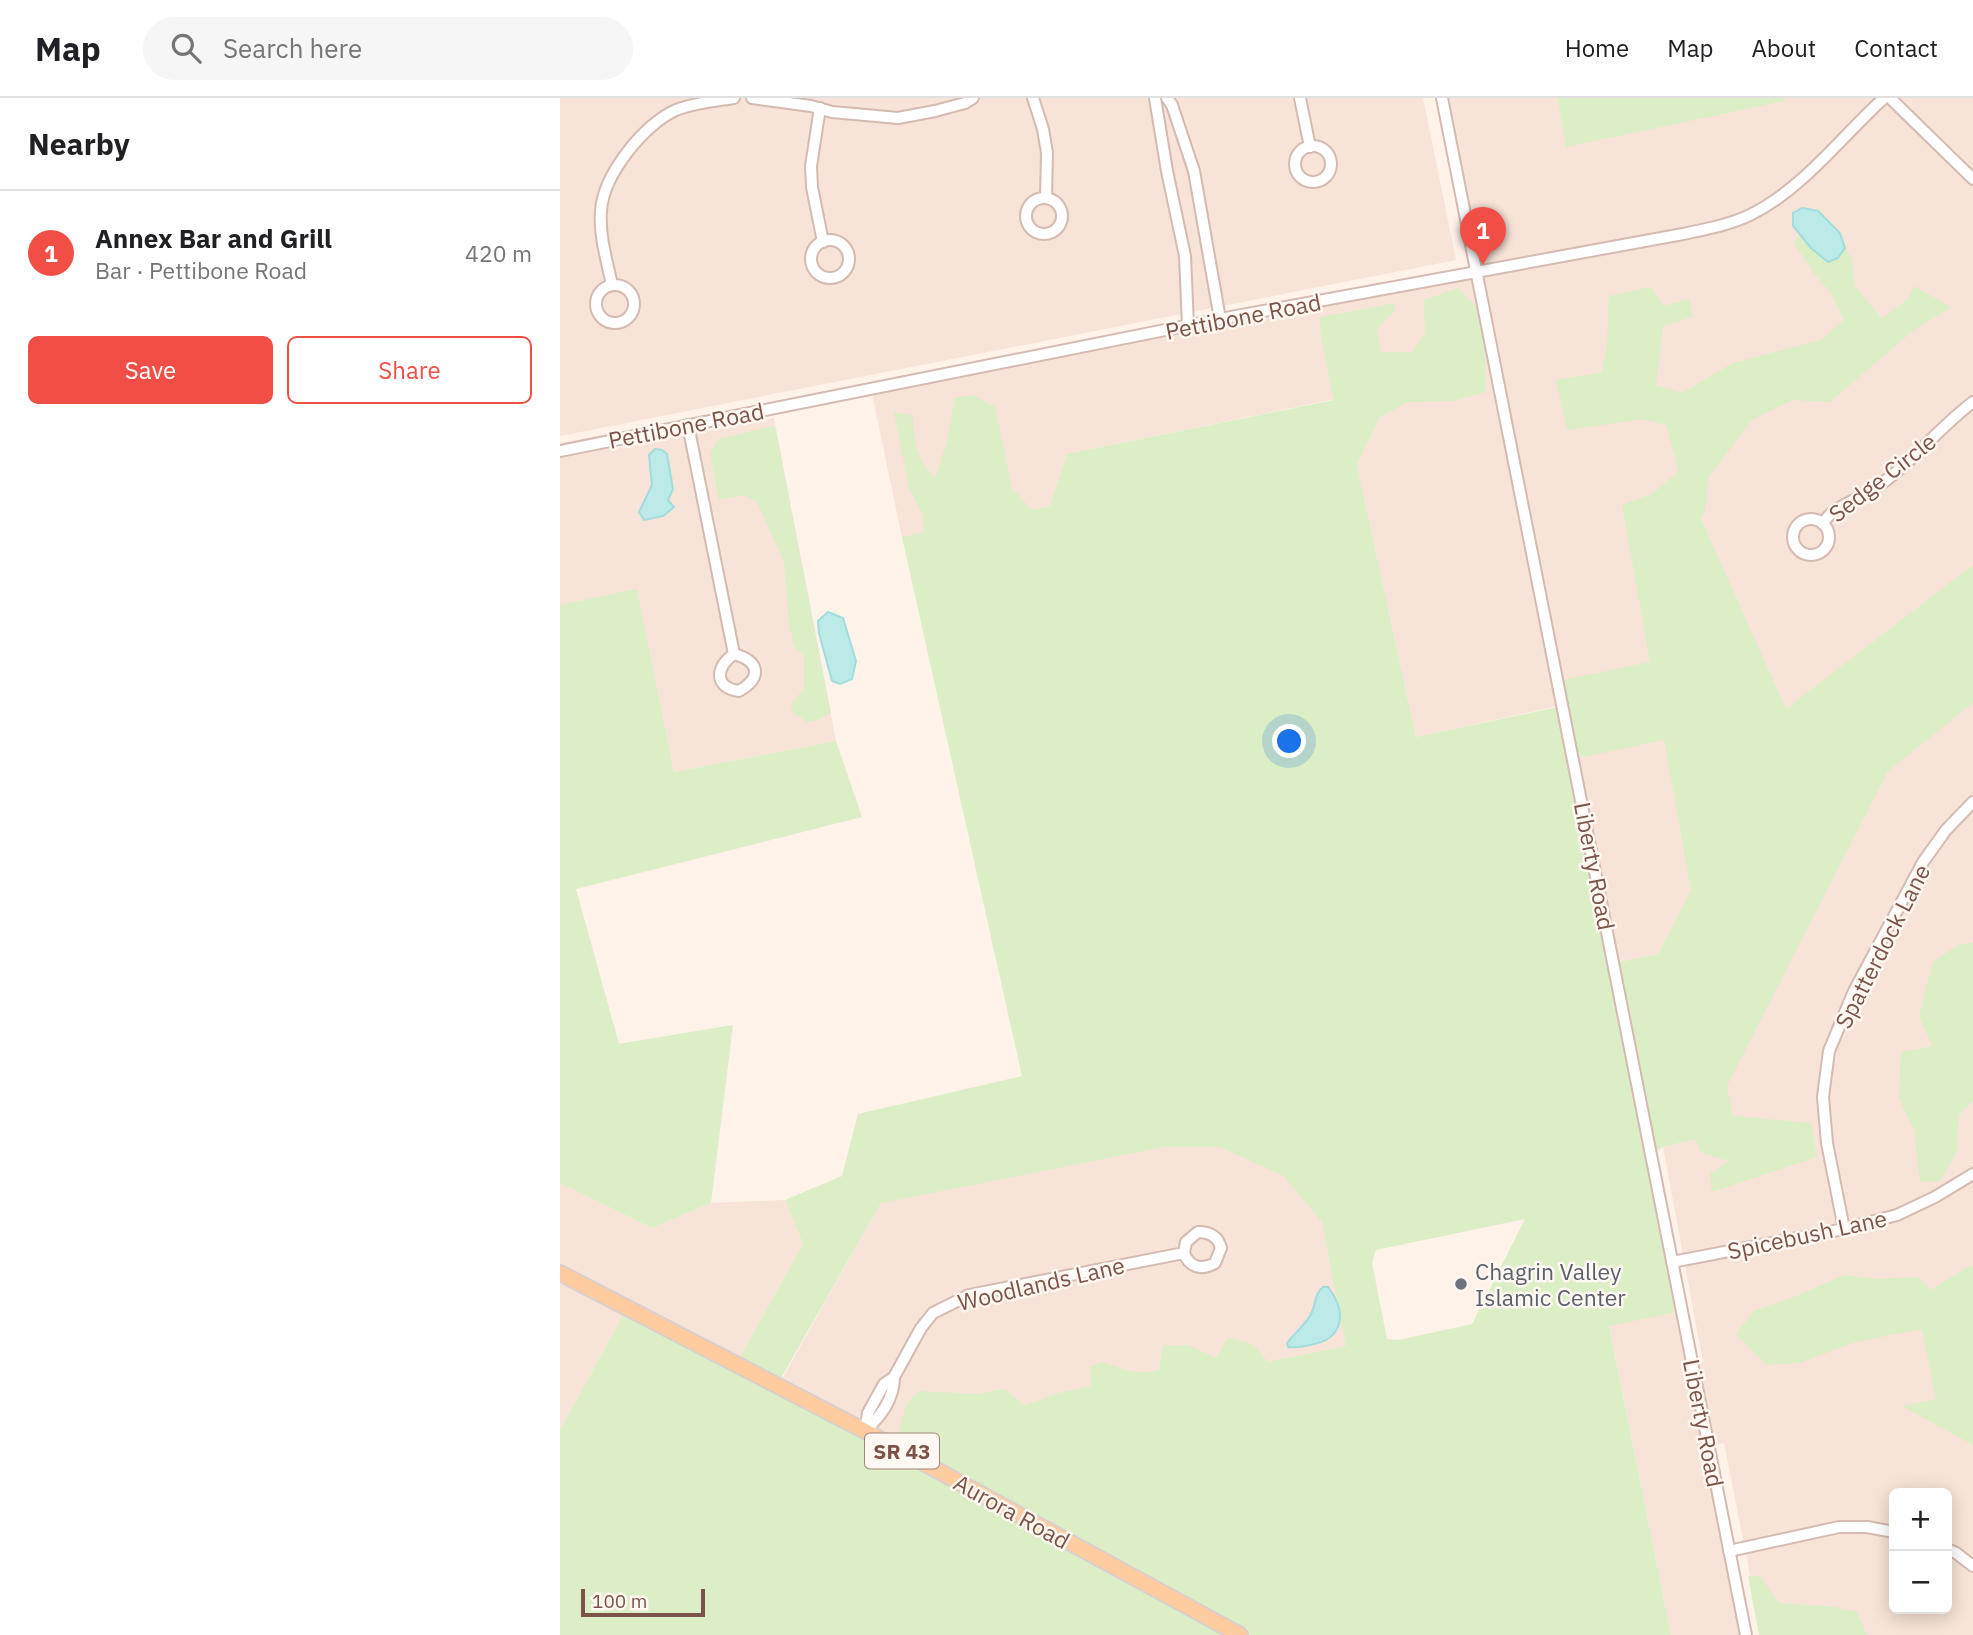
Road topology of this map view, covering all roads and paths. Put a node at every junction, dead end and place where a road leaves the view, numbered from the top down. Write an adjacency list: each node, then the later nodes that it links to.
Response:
1 (734, 98): 19 (street)
2 (752, 98): 11 (street)
3 (973, 98): 11 (street)
4 (1033, 98): 14 (street)
5 (1155, 98): 17 (street)
6 (1167, 98): 15 (street)
7 (1300, 98): 12 (street)
8 (1442, 98): 18 (street, Liberty Road)
9 (1884, 98): 18 (street, Pettibone Road)
10 (1890, 98): 13 (street)
11 (820, 108): 16 (street)
12 (1310, 147)
13 (1973, 179)
14 (1046, 198)
15 (1205, 239): 17 (street); 20 (street)
16 (823, 242)
17 (1183, 243): 21 (street)
18 (1478, 272): 20 (street, Pettibone Road); 31 (street, Liberty Road)
19 (612, 285)
20 (1220, 319): 21 (street, Pettibone Road)
21 (1188, 326): 23 (street, Pettibone Road)
22 (1973, 402): 25 (street, Sedge Circle)
23 (688, 425): 24 (street, Pettibone Road); 26 (street)
24 (560, 451)
25 (1822, 524)
26 (734, 654)
27 (1973, 802): 29 (street, Spatterdock Lane)
28 (1973, 1174): 29 (street, Spicebush Lane)
29 (1844, 1229): 31 (street, Spicebush Lane)
30 (1184, 1253): 33 (street, Woodlands Lane)
31 (1672, 1262): 35 (street, Liberty Road)
32 (560, 1273): 33 (main road, Aurora Road / SR 43)
33 (866, 1431): 38 (main road, Aurora Road / SR 43)
34 (1889, 1531): 35 (street)
35 (1729, 1551): 39 (street, Liberty Road)
36 (1952, 1551): 37 (street)
37 (1973, 1566)
38 (1240, 1635)
39 (1746, 1635)

